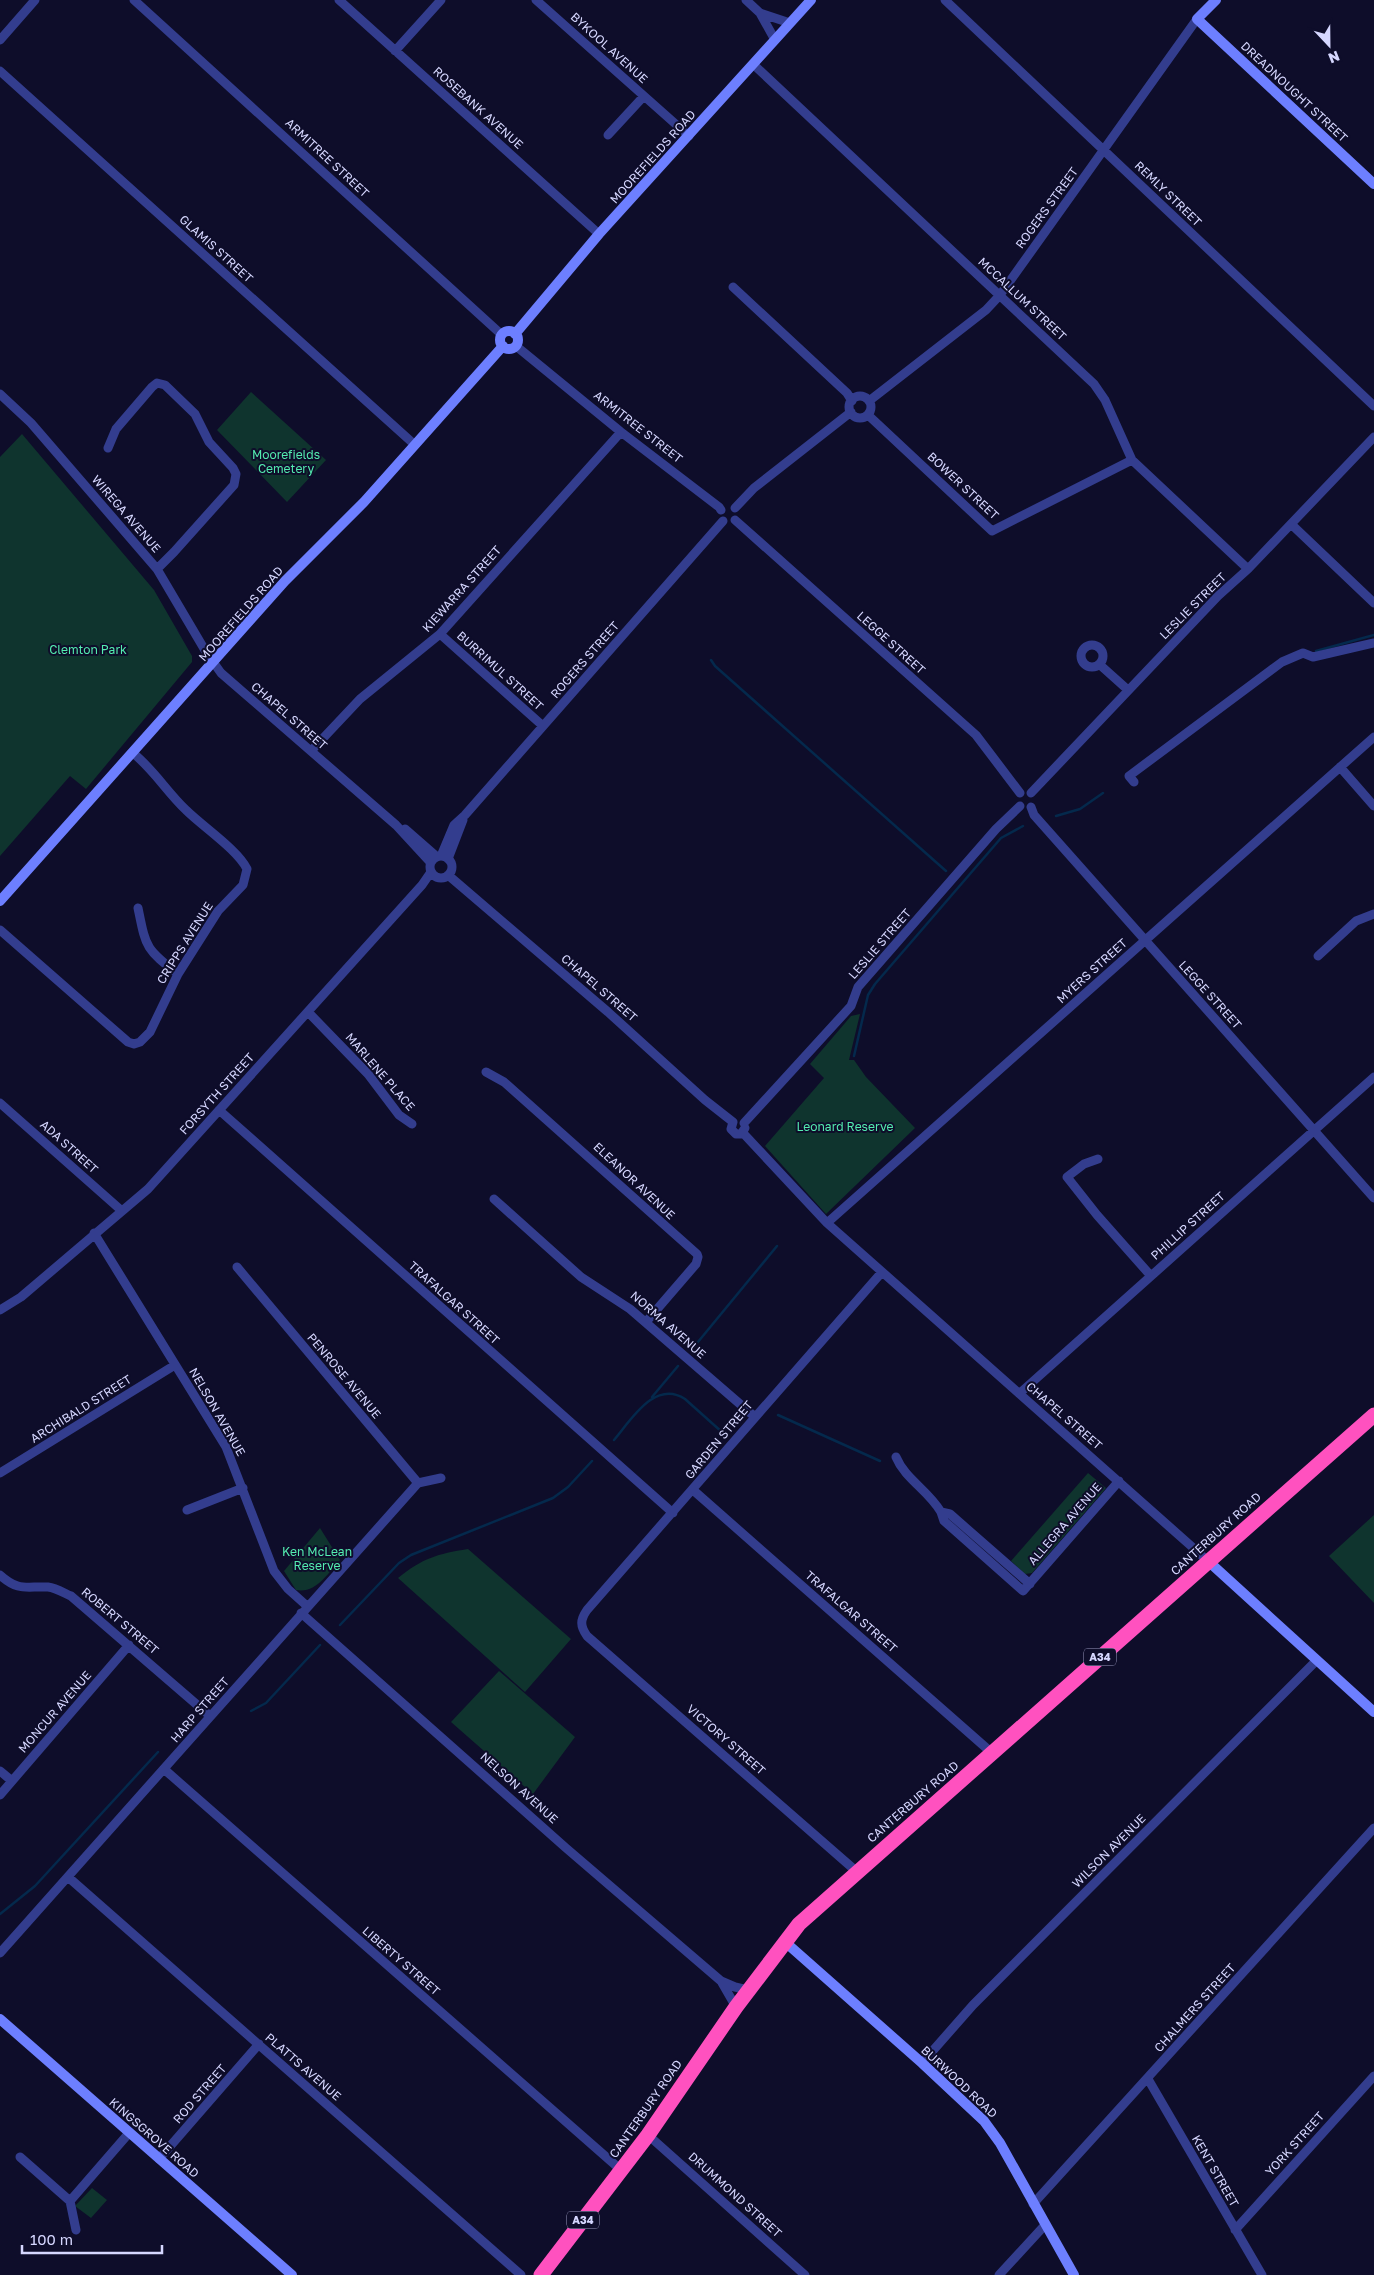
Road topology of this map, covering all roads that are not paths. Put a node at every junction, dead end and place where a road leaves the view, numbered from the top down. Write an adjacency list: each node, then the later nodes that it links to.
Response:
1 (36, 0): 13 (street)
2 (134, 0): 27 (street, ARMITREE STREET)
3 (339, 0): 15 (street, ROSEBANK AVENUE)
4 (441, 0): 15 (street)
5 (536, 0): 18 (street, BYKOOL AVENUE)
6 (746, 0): 10 (street)
7 (811, 0): 12 (main road, MOOREFIELDS ROAD)
8 (945, 0): 21 (street, REMLY STREET)
9 (1216, 0): 11 (main road, ROGERS STREET)
10 (760, 12): 12 (street); 14 (street)
11 (1197, 18): 21 (street, ROGERS STREET); 22 (main road, DREADNOUGHT STREET)
12 (790, 23): 14 (main road, MOOREFIELDS ROAD)
13 (0, 40)
14 (775, 40): 16 (main road, MOOREFIELDS ROAD)
15 (395, 50): 23 (street, ROSEBANK AVENUE)
16 (754, 65): 20 (main road, MOOREFIELDS ROAD); 25 (street, MCCALLUM STREET)
17 (0, 71): 37 (street, GLAMIS STREET)
18 (644, 96): 19 (street, BYKOOL AVENUE); 20 (street, BYKOOL AVENUE)
19 (608, 135)
20 (689, 136): 23 (main road, MOOREFIELDS ROAD)
21 (1104, 150): 25 (street, ROGERS STREET); 32 (street, REMLY STREET)
22 (1374, 184)
23 (599, 234): 26 (main road, MOOREFIELDS ROAD)
24 (733, 287): 30 (street)
25 (1000, 295): 31 (street, ROGERS STREET); 39 (street, MCCALLUM STREET)
26 (515, 334): 27 (main road); 28 (main road)
27 (502, 341): 28 (main road); 37 (main road, MOOREFIELDS ROAD)
28 (516, 346): 35 (street, ARMITREE STREET)
29 (0, 394): 45 (street, WIREGA AVENUE)
30 (852, 401): 31 (street); 33 (street)
31 (869, 401): 34 (street)
32 (1374, 406)
33 (850, 412): 34 (street); 40 (street)
34 (868, 415): 39 (street, BOWER STREET)
35 (621, 432): 41 (street, ARMITREE STREET); 48 (street, KIEWARRA STREET)
36 (1374, 437): 44 (street, LESLIE STREET)
37 (415, 445): 50 (main road, MOOREFIELDS ROAD)
38 (108, 448): 45 (street)
39 (1132, 460): 46 (street, MCCALLUM STREET)
40 (736, 508): 41 (street); 42 (street)
41 (721, 510): 43 (street)
42 (735, 520): 43 (street); 59 (street, LEGGE STREET)
43 (723, 521): 53 (street, ROGERS STREET)
44 (1291, 524): 46 (street, LESLIE STREET); 47 (street)
45 (157, 569): 50 (street, WIREGA AVENUE)
46 (1248, 569): 52 (street, LESLIE STREET)
47 (1374, 603)
48 (440, 634): 53 (street, BURRIMUL STREET); 55 (street, KIEWARRA STREET)
49 (1374, 644): 58 (street)
50 (214, 664): 55 (street, CHAPEL STREET); 56 (main road, MOOREFIELDS ROAD)
51 (1099, 664): 52 (street)
52 (1128, 690): 60 (street, LESLIE STREET)
53 (543, 726): 64 (street, ROGERS STREET)
54 (1374, 737): 57 (street, MYERS STREET)
55 (311, 751): 65 (street, CHAPEL STREET)
56 (134, 753): 70 (main road, MOOREFIELDS ROAD); 76 (street, CRIPPS AVENUE)
57 (1340, 767): 63 (street); 74 (street, MYERS STREET)
58 (1134, 782)
59 (1020, 793): 60 (street); 61 (street)
60 (1031, 793): 62 (street)
61 (1020, 806): 62 (street); 84 (street, LESLIE STREET)
62 (1031, 806): 74 (street, LEGGE STREET)
63 (1374, 806)
64 (465, 815): 66 (street, ROGERS STREET); 68 (street, ROGERS STREET)
65 (396, 825): 67 (street, CHAPEL STREET); 68 (street, CHAPEL STREET)
66 (449, 834): 67 (street, CHAPEL STREET); 68 (street, ROGERS STREET)
67 (418, 839): 68 (street, CHAPEL STREET)
68 (437, 861): 69 (street); 69 (street); 77 (street, FORSYTH STREET)
69 (448, 875): 82 (street, CHAPEL STREET)
70 (0, 901)
71 (138, 908): 76 (street)
72 (1374, 914): 75 (street)
73 (0, 930): 76 (street, CRIPPS AVENUE)
74 (1145, 940): 85 (street, LEGGE STREET); 90 (street, MYERS STREET)
75 (1318, 956)
76 (178, 974)
77 (308, 1012): 81 (street, FORSYTH STREET); 83 (street, MARLENE PLACE)
78 (486, 1072): 96 (street, ELEANOR AVENUE)
79 (1374, 1077): 85 (street, PHILLIP STREET)
80 (0, 1103): 89 (street, ADA STREET)
81 (219, 1110): 89 (street, FORSYTH STREET); 109 (street, TRAFALGAR STREET)
82 (733, 1122): 84 (street); 84 (street)
83 (412, 1124)
84 (744, 1128): 90 (street, CHAPEL STREET)
85 (1314, 1131): 87 (street, LEGGE STREET); 94 (street, PHILLIP STREET)
86 (1098, 1159): 94 (street)
87 (1374, 1198)
88 (494, 1199): 96 (street, NORMA AVENUE)
89 (122, 1211): 91 (street, FORSYTH STREET)
90 (827, 1223): 93 (street, CHAPEL STREET)
91 (94, 1234): 95 (street, FORSYTH STREET); 97 (street, NELSON AVENUE)
92 (237, 1267): 105 (street, PENROSE AVENUE)
93 (882, 1272): 98 (street, CHAPEL STREET); 100 (street, GARDEN STREET)
94 (1151, 1276): 98 (street, PHILLIP STREET)
95 (0, 1310)
96 (646, 1322): 100 (street, NORMA AVENUE)
97 (176, 1365): 102 (street, ARCHIBALD STREET); 106 (street, NELSON AVENUE)
98 (1020, 1393): 104 (street, CHAPEL STREET)
99 (1374, 1415): 110 (highway, CANTERBURY ROAD / A34)
100 (755, 1417): 107 (street, GARDEN STREET)
101 (896, 1457): 104 (street, ALLEGRA AVENUE)
102 (0, 1474)
103 (441, 1478): 105 (street)
104 (1119, 1481): 110 (street, CHAPEL STREET)
105 (418, 1482): 112 (street, HARP STREET)
106 (242, 1488): 108 (street); 112 (street, NELSON AVENUE)
107 (693, 1490): 109 (street, GARDEN STREET); 119 (street, TRAFALGAR STREET)
108 (186, 1510)
109 (673, 1513): 114 (street, GARDEN STREET)
110 (1208, 1561): 116 (main road, CHAPEL STREET); 119 (highway, CANTERBURY ROAD / A34)
111 (0, 1575): 115 (street, ROBERT STREET)
112 (307, 1606): 113 (street, HARP STREET)
113 (301, 1613): 118 (street, HARP STREET); 129 (street, NELSON AVENUE)
114 (581, 1626): 125 (street, VICTORY STREET)
115 (130, 1645): 118 (street, ROBERT STREET); 122 (street, MONCUR AVENUE)
116 (1317, 1660): 117 (main road, CHAPEL STREET); 134 (street, WILSON AVENUE)
117 (1374, 1712)
118 (210, 1716): 120 (street, HARP STREET)
119 (992, 1753): 125 (highway, CANTERBURY ROAD / A34)
120 (165, 1770): 126 (street, HARP STREET); 141 (street, LIBERTY STREET)
121 (0, 1771): 122 (street)
122 (12, 1781): 123 (street, MONCUR AVENUE)
123 (0, 1795)
124 (1374, 1828): 136 (street, CHALMERS STREET)
125 (856, 1871): 127 (highway, CANTERBURY ROAD / A34)
126 (68, 1877): 128 (street, HARP STREET); 133 (street, PLATTS AVENUE)
127 (784, 1941): 130 (highway, CANTERBURY ROAD / A34); 134 (main road, BURWOOD ROAD)
128 (0, 1953)
129 (721, 1981): 130 (street, NELSON AVENUE); 131 (street, NELSON AVENUE)
130 (748, 1990): 131 (highway, CANTERBURY ROAD / A34)
131 (736, 2007): 138 (highway, CANTERBURY ROAD / A34)
132 (0, 2019): 137 (main road, KINGSGROVE ROAD)
133 (259, 2044): 140 (street, ROD STREET); 149 (street, PLATTS AVENUE)
134 (922, 2063): 143 (main road, BURWOOD ROAD)
135 (1374, 2076): 146 (street, YORK STREET)
136 (1148, 2079): 143 (street, CHALMERS STREET); 146 (street, KENT STREET)
137 (129, 2133): 140 (main road, KINGSGROVE ROAD); 142 (street)
138 (648, 2135): 141 (highway, CANTERBURY ROAD / A34); 150 (street, DRUMMOND STREET)
139 (20, 2157): 142 (street)
140 (159, 2159): 148 (main road, KINGSGROVE ROAD)
141 (622, 2170): 147 (highway, CANTERBURY ROAD / A34)
142 (70, 2201): 145 (street)
143 (1033, 2204): 144 (main road, BURWOOD ROAD)
144 (1045, 2225): 151 (street); 152 (main road, BURWOOD ROAD)
145 (76, 2230)
146 (1235, 2230): 153 (street, KENT STREET)
147 (546, 2273)
148 (292, 2275)
149 (521, 2275)
150 (805, 2275)
151 (999, 2275)
152 (1074, 2275)
153 (1262, 2275)

